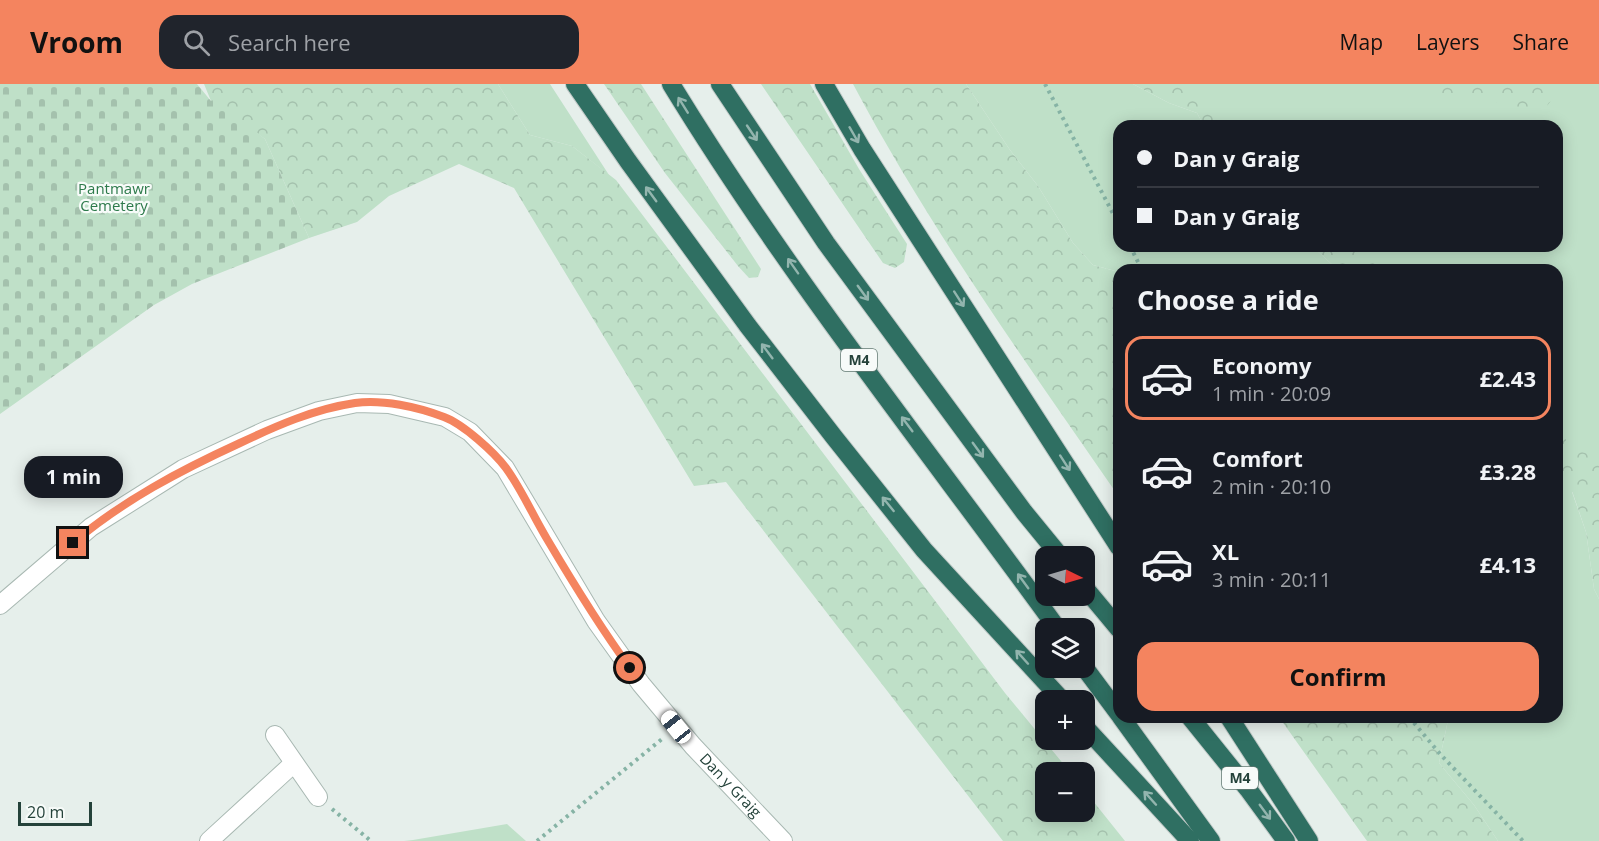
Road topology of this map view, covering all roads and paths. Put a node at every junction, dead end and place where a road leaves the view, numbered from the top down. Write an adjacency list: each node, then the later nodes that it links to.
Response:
1 (575, 84): 14 (highway, one-way to 1)
2 (671, 84): 11 (highway, M4, one-way to 2)
3 (720, 84): 8 (highway, M4, one-way to 8)
4 (824, 84): 7 (highway, one-way to 7)
5 (1045, 84): 6 (path)
6 (1113, 214)
7 (1113, 538)
8 (1052, 546)
9 (1095, 600): 12 (highway)
10 (0, 605): 20 (street, Dan y Graig)
11 (1050, 618)
12 (1113, 622)
13 (1092, 678): 15 (highway)
14 (1053, 690)
15 (1113, 706)
16 (1125, 723): 30 (highway)
17 (1195, 723): 31 (highway, M4, one-way to 31)
18 (1233, 723): 32 (highway, M4)
19 (1414, 723): 33 (path)
20 (676, 727): 27 (path); 28 (street, Dan y Graig)
21 (275, 735): 23 (street)
22 (1095, 738): 29 (highway, one-way to 22)
23 (294, 763): 24 (street); 25 (street)
24 (318, 797): 26 (path)
25 (209, 841)
26 (371, 841)
27 (537, 841)
28 (783, 841)
29 (1190, 841)
30 (1211, 841)
31 (1286, 841)
32 (1309, 841)
33 (1523, 841)

